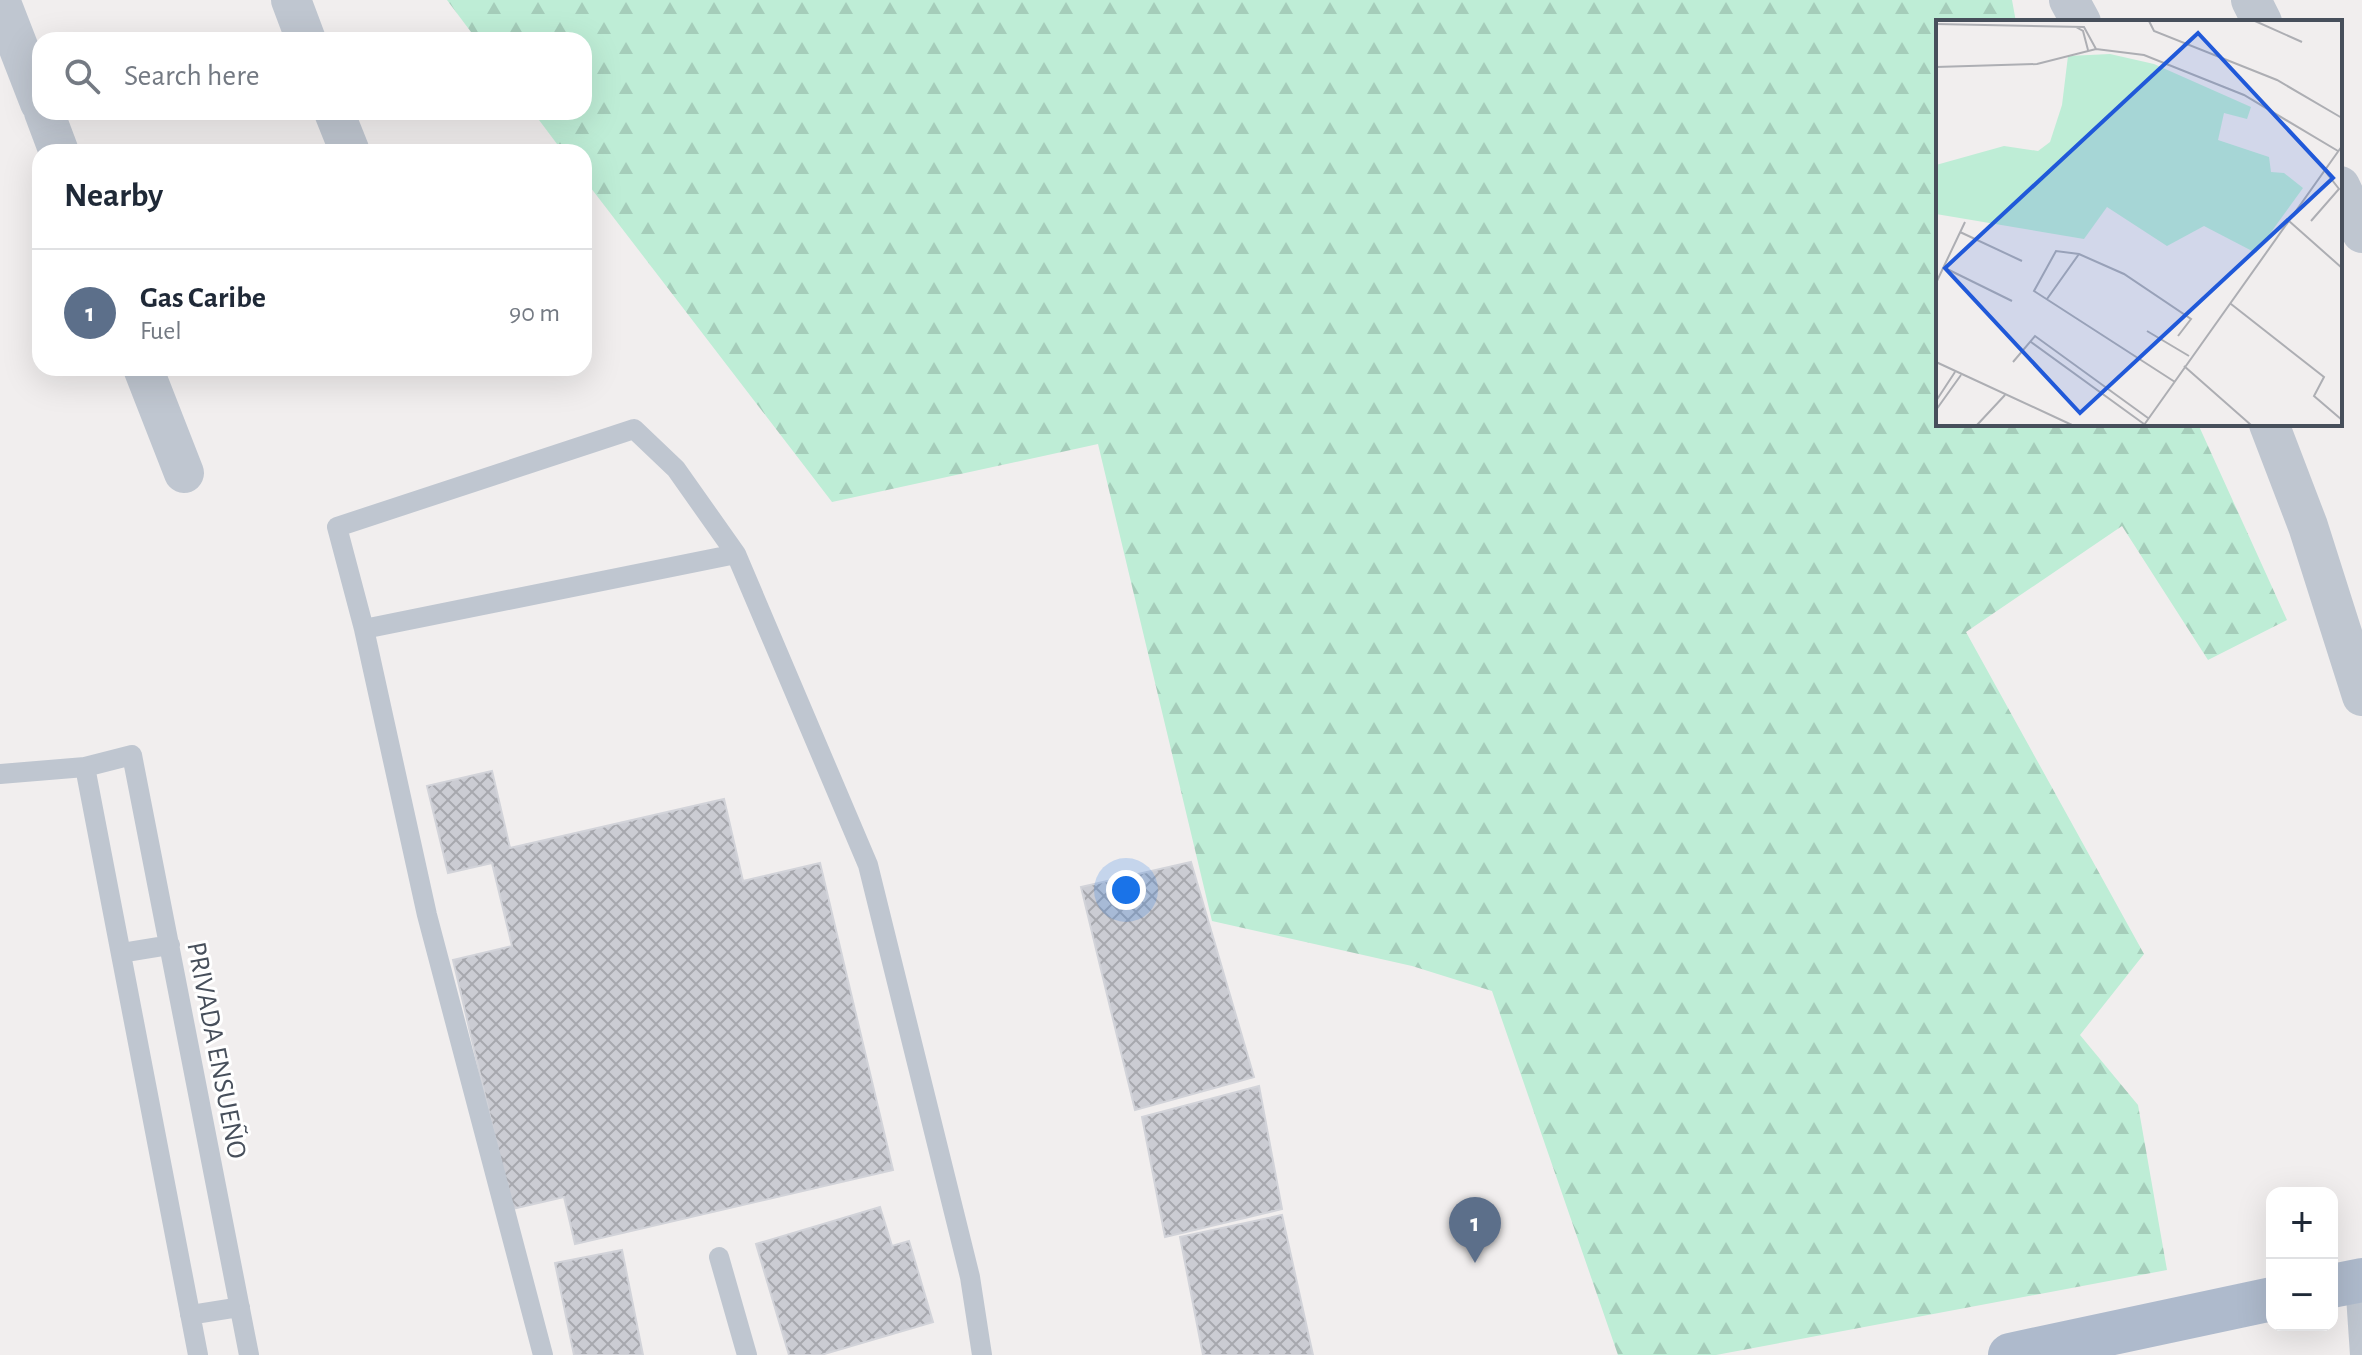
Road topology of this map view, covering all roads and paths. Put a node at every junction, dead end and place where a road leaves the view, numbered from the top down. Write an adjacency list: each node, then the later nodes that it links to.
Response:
1 (0, 0): 8 (street)
2 (291, 0): 7 (street)
3 (2069, 0): 5 (street)
4 (2251, 0): 6 (street)
5 (2080, 20)
6 (2261, 20)
7 (303, 32)
8 (32, 82)
9 (47, 120): 11 (street)
10 (337, 120): 12 (street)
11 (56, 144)
12 (347, 144)
13 (2342, 190): 14 (street)
14 (2362, 233)
15 (146, 376): 17 (street)
16 (2270, 426): 20 (street)
17 (184, 473)
18 (736, 554): 19 (lane); 19 (lane); 34 (lane)
19 (364, 629): 32 (lane)
20 (2362, 696)
21 (85, 767): 22 (lane); 23 (lane, PRIVADA ENSUEÑO); 24 (lane)
22 (0, 774)
23 (170, 945): 24 (lane); 28 (lane, PRIVADA ENSUEÑO)
24 (121, 953): 29 (lane)
25 (719, 1257): 33 (lane)
26 (2350, 1282): 36 (lane)
27 (2266, 1300): 35 (main road)
28 (240, 1307): 29 (lane); 31 (lane, PRIVADA ENSUEÑO)
29 (190, 1315): 30 (lane)
30 (198, 1355)
31 (249, 1355)
32 (543, 1355)
33 (747, 1355)
34 (982, 1355)
35 (2010, 1355)
36 (2360, 1355)

